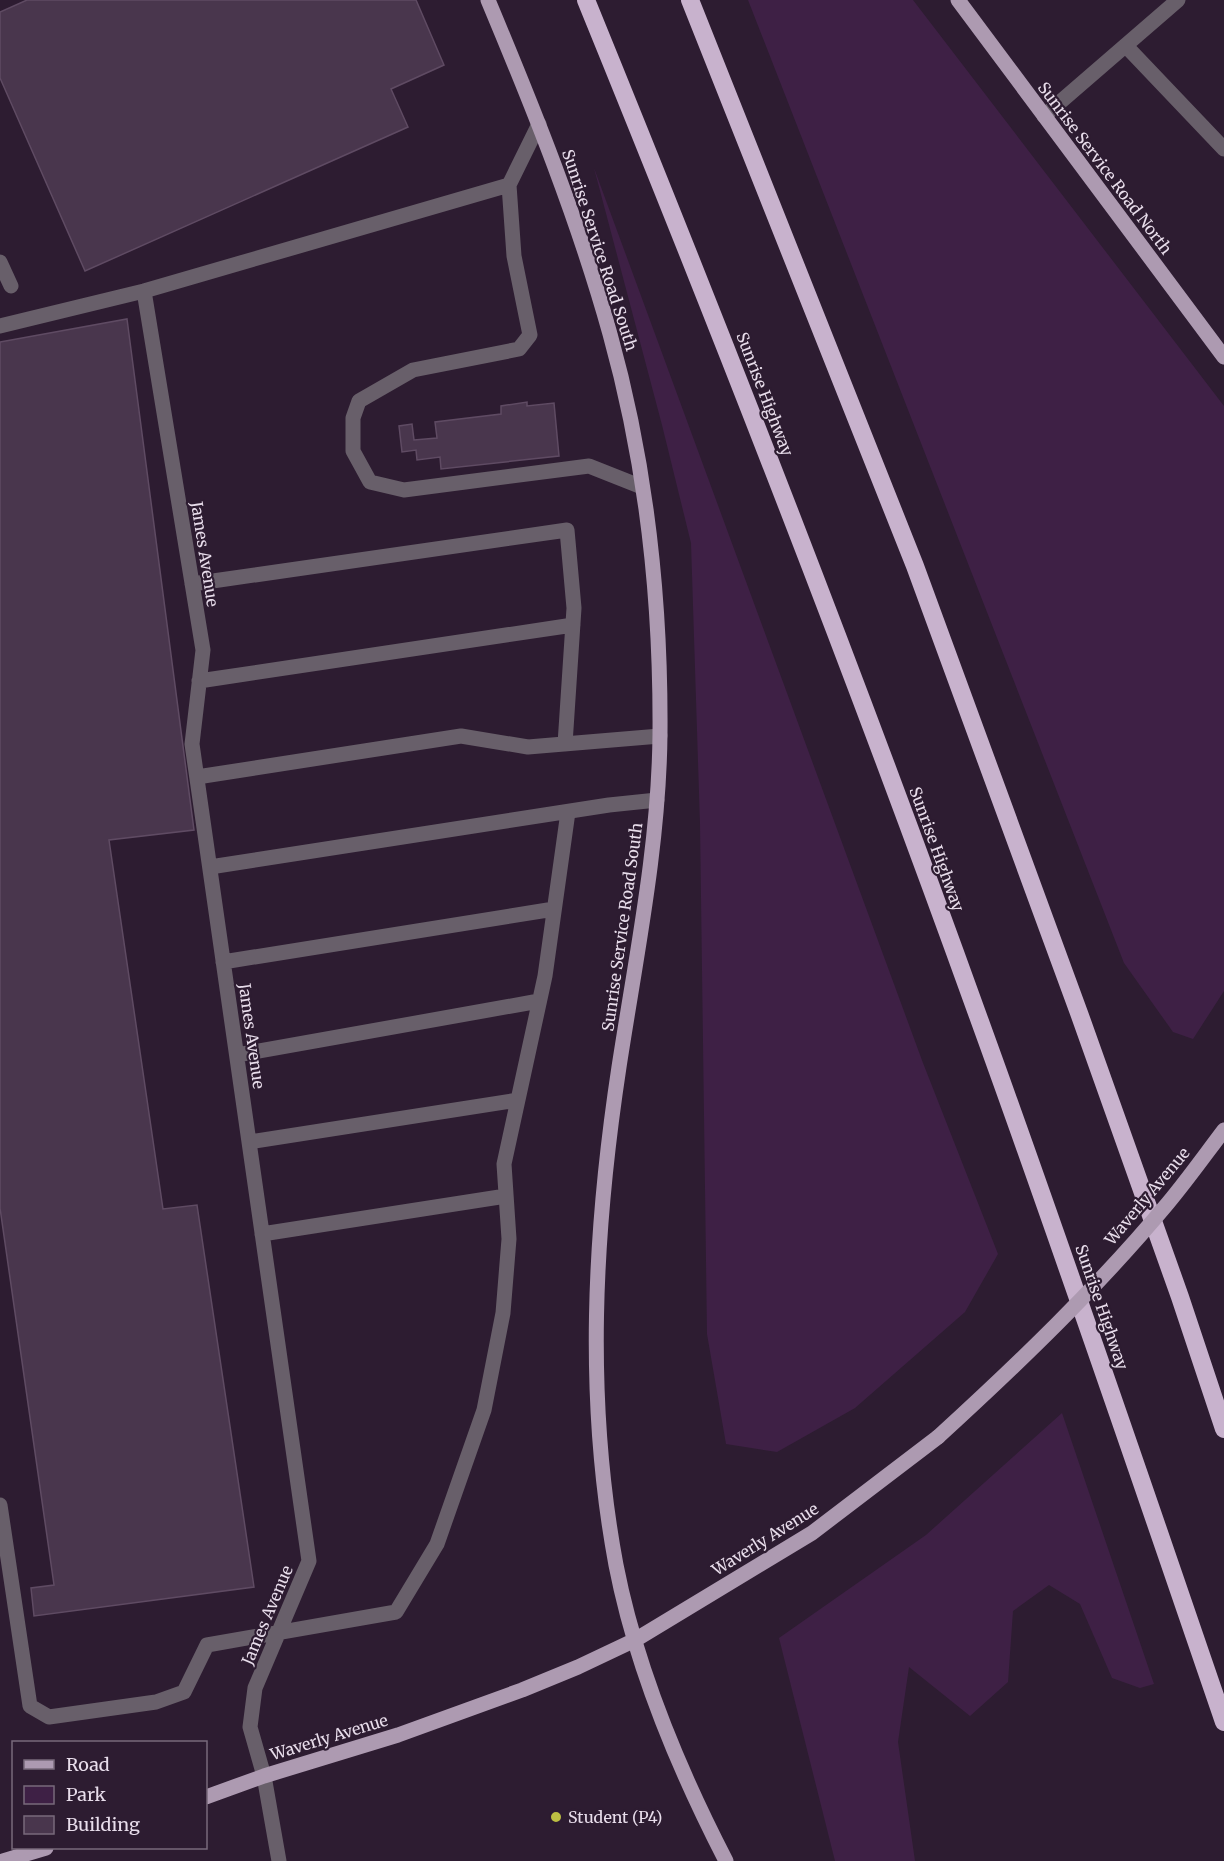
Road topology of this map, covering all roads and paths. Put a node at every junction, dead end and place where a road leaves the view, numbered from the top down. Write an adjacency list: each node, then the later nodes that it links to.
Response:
1 (488, 0): 8 (main road, Sunrise Service Road South)
2 (586, 0): 39 (highway, Sunrise Highway)
3 (690, 0): 35 (highway)
4 (958, 0): 7 (main road, Sunrise Service Road North)
5 (1178, 0): 6 (street)
6 (1126, 46): 7 (street); 9 (street)
7 (1044, 116): 15 (main road, Sunrise Service Road North)
8 (539, 124): 10 (street); 16 (main road, Sunrise Service Road South)
9 (1224, 149)
10 (509, 184): 13 (street); 16 (street)
11 (0, 262): 12 (street)
12 (11, 286)
13 (144, 291): 14 (street); 17 (street, James Avenue)
14 (0, 326)
15 (1224, 357)
16 (642, 487): 20 (main road, Sunrise Service Road South)
17 (192, 584): 18 (street); 19 (street, James Avenue)
18 (573, 625): 19 (street); 21 (street)
19 (199, 681): 22 (street, James Avenue)
20 (660, 736): 21 (street); 23 (main road, Sunrise Service Road South)
21 (565, 744): 22 (street)
22 (197, 777): 25 (street, James Avenue)
23 (657, 800): 24 (street); 38 (main road, Sunrise Service Road South)
24 (568, 812): 25 (street); 26 (street)
25 (210, 867): 27 (street, James Avenue)
26 (554, 909): 27 (street); 28 (street)
27 (223, 962): 29 (street, James Avenue)
28 (539, 1001): 29 (street); 30 (street)
29 (237, 1055): 32 (street, James Avenue)
30 (518, 1100): 32 (street); 33 (street)
31 (1224, 1130): 38 (main road, Waverly Avenue, bridge)
32 (249, 1142): 34 (street, James Avenue)
33 (506, 1196): 34 (street); 37 (street)
34 (262, 1234): 37 (street, James Avenue)
35 (1224, 1429)
36 (0, 1505): 37 (street)
37 (278, 1634): 40 (street, James Avenue)
38 (635, 1640): 40 (main road, Waverly Avenue); 45 (main road, Sunrise Service Road South)
39 (1224, 1722)
40 (264, 1776): 41 (main road, Waverly Avenue); 44 (street, James Avenue)
41 (207, 1797)
42 (43, 1849): 43 (main road)
43 (3, 1861)
44 (279, 1861)
45 (726, 1861)

